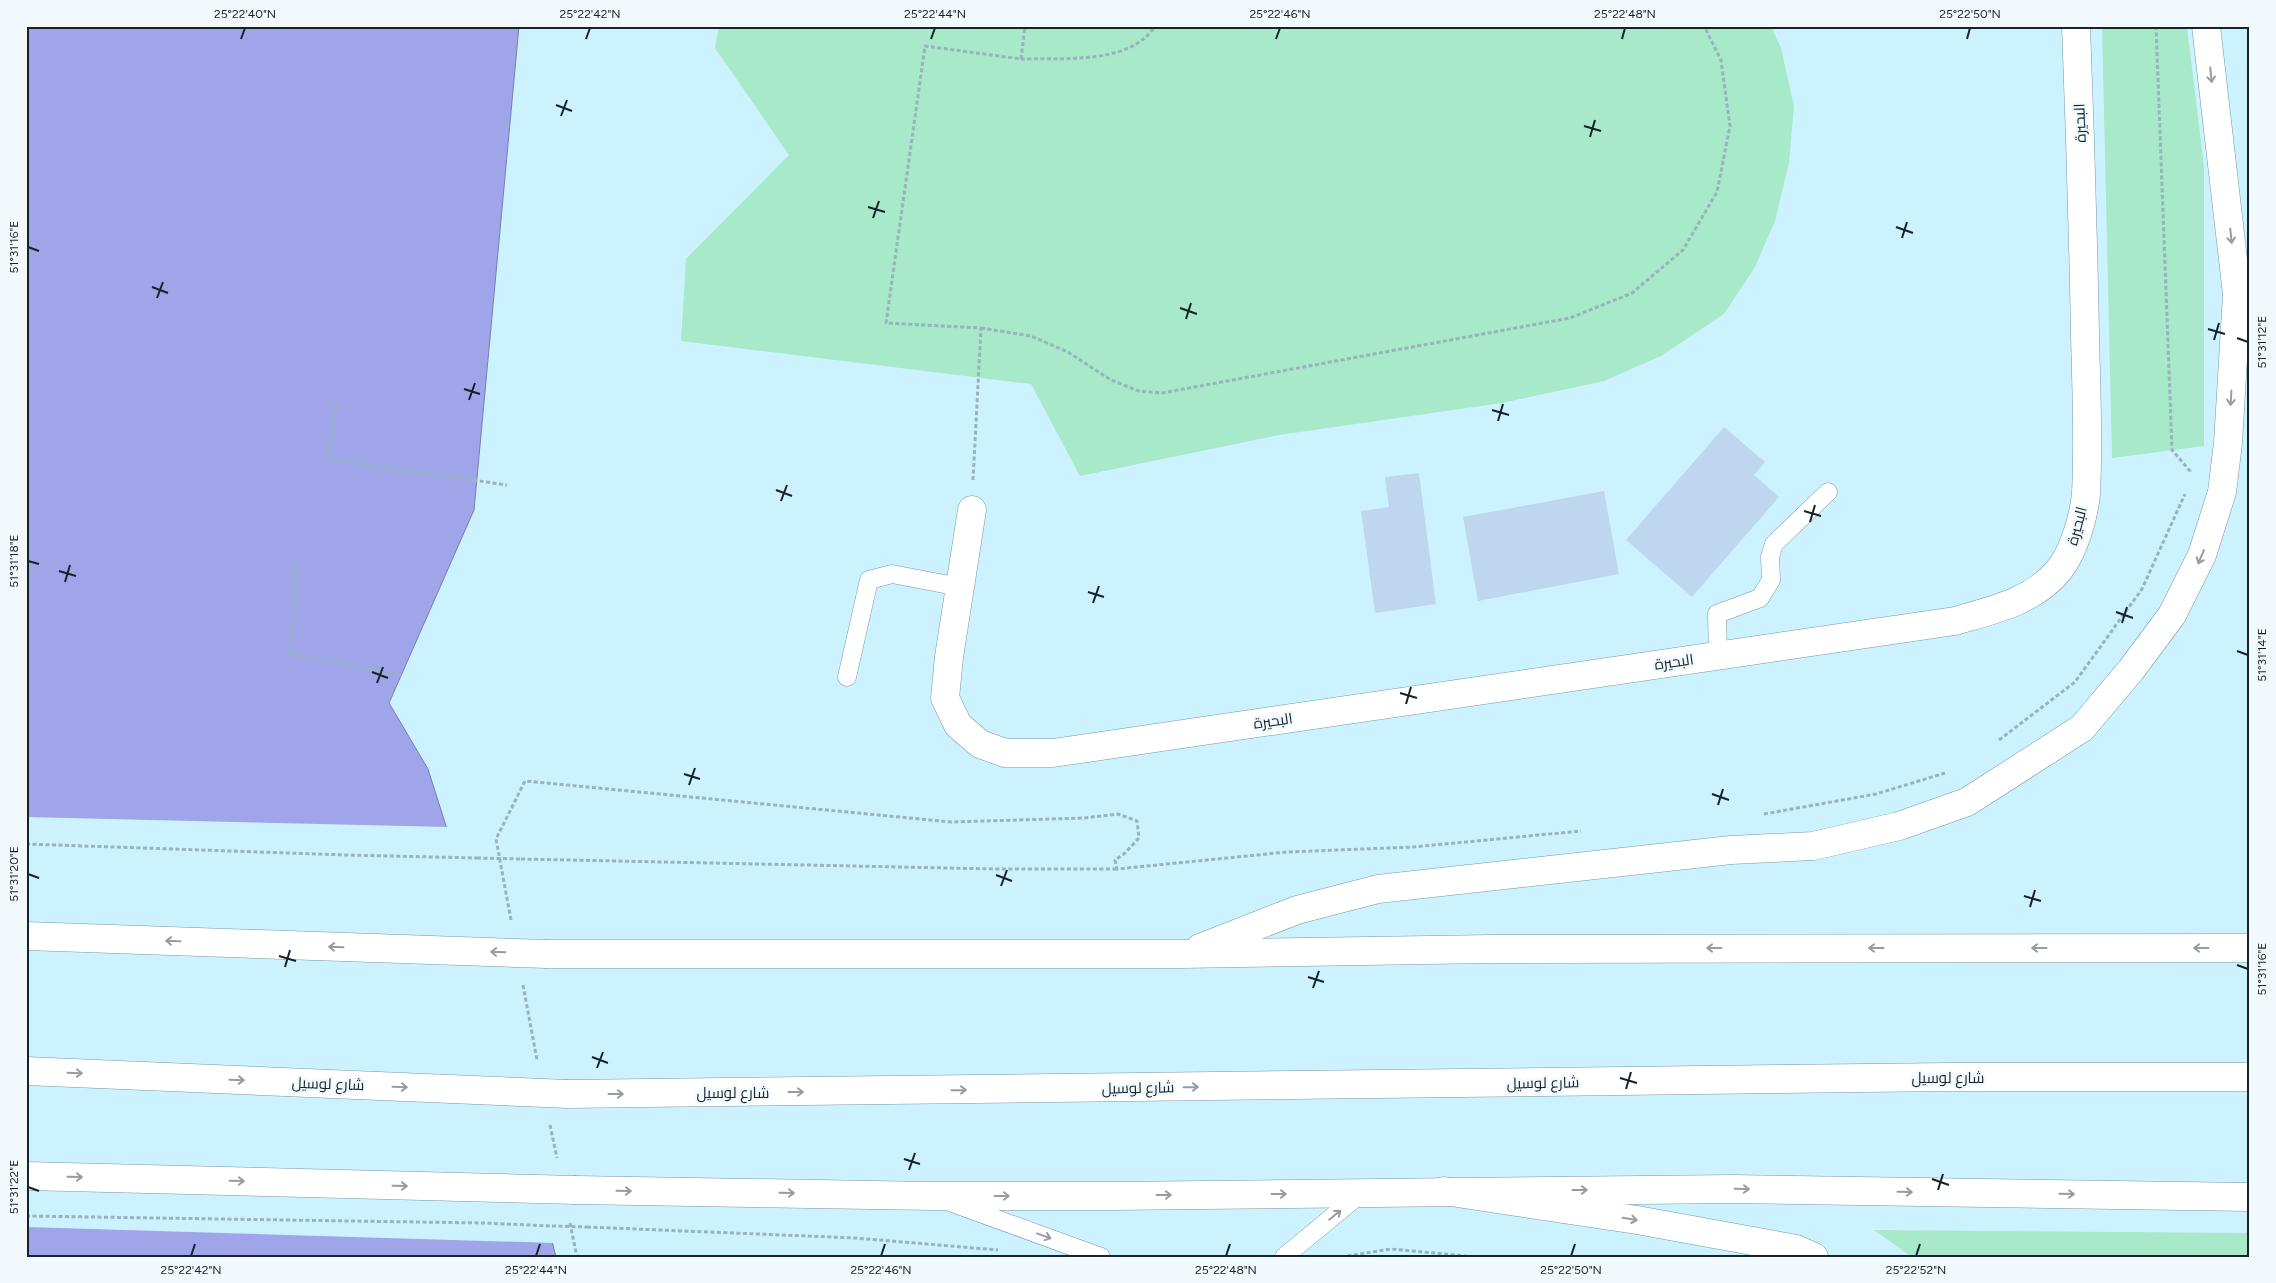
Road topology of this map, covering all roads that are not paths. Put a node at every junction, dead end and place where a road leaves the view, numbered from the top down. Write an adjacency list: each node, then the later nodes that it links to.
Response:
1 (2076, 26): 6 (main road, البحيرة)
2 (2206, 26): 10 (main road, one-way to 10)
3 (1828, 492): 6 (lane)
4 (972, 510): 5 (main road, البحيرة)
5 (960, 587): 6 (main road, البحيرة); 7 (lane)
6 (1718, 655)
7 (847, 677)
8 (26, 936): 10 (main road, one-way to 8, bridge)
9 (2250, 948): 10 (main road, one-way to 10)
10 (1182, 954)
11 (26, 1071): 12 (main road, شارع لوسيل, one-way to 12, bridge)
12 (2250, 1078)
13 (26, 1176): 16 (main road, one-way to 16, bridge)
14 (1444, 1191): 15 (main road); 17 (main road, one-way to 17); 20 (main road, one-way to 20)
15 (1360, 1194): 16 (main road, one-way to 15); 19 (lane, one-way to 15)
16 (933, 1196): 18 (lane, one-way to 18)
17 (2250, 1197)
18 (1101, 1257)
19 (1284, 1257)
20 (1814, 1257)

